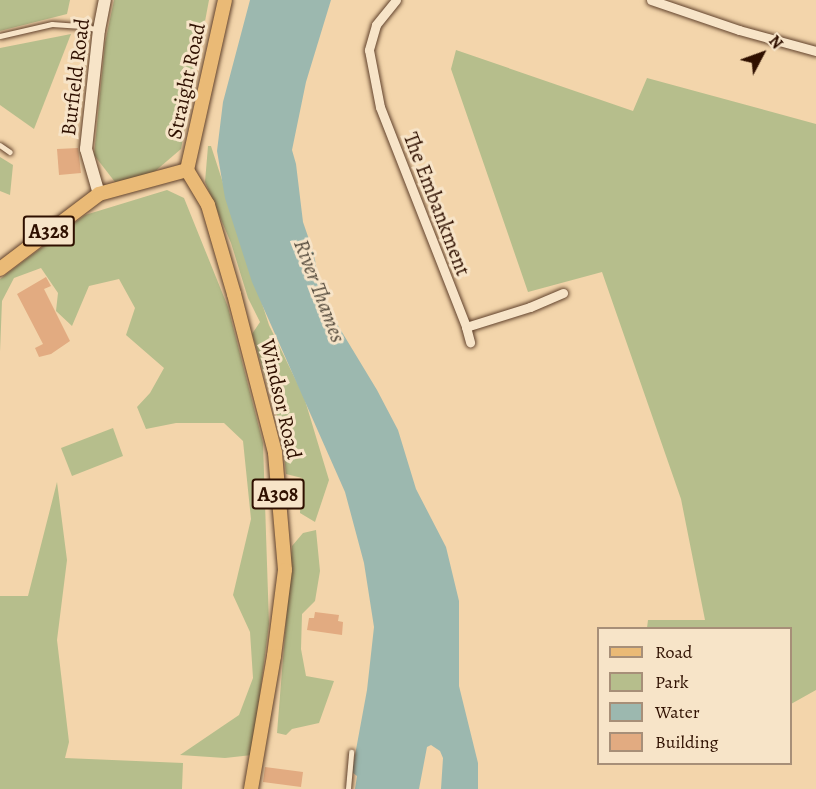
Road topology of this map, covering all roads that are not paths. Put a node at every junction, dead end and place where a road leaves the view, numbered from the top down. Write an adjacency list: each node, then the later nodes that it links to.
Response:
1 (105, 0): 5 (main road, Burfield Road)
2 (225, 0): 10 (main road, Straight Road)
3 (396, 0): 14 (street, The Embankment)
4 (651, 0): 7 (street)
5 (99, 30): 6 (lane); 11 (main road, Burfield Road)
6 (0, 36)
7 (816, 51)
8 (0, 145): 9 (lane)
9 (10, 152)
10 (187, 170): 11 (main road, A328); 17 (main road, Windsor Road / A308)
11 (99, 194): 12 (main road, A328)
12 (0, 269)
13 (563, 293): 14 (street)
14 (466, 327): 15 (street, The Embankment)
15 (470, 342)
16 (351, 752): 18 (lane)
17 (251, 789)
18 (348, 789)

